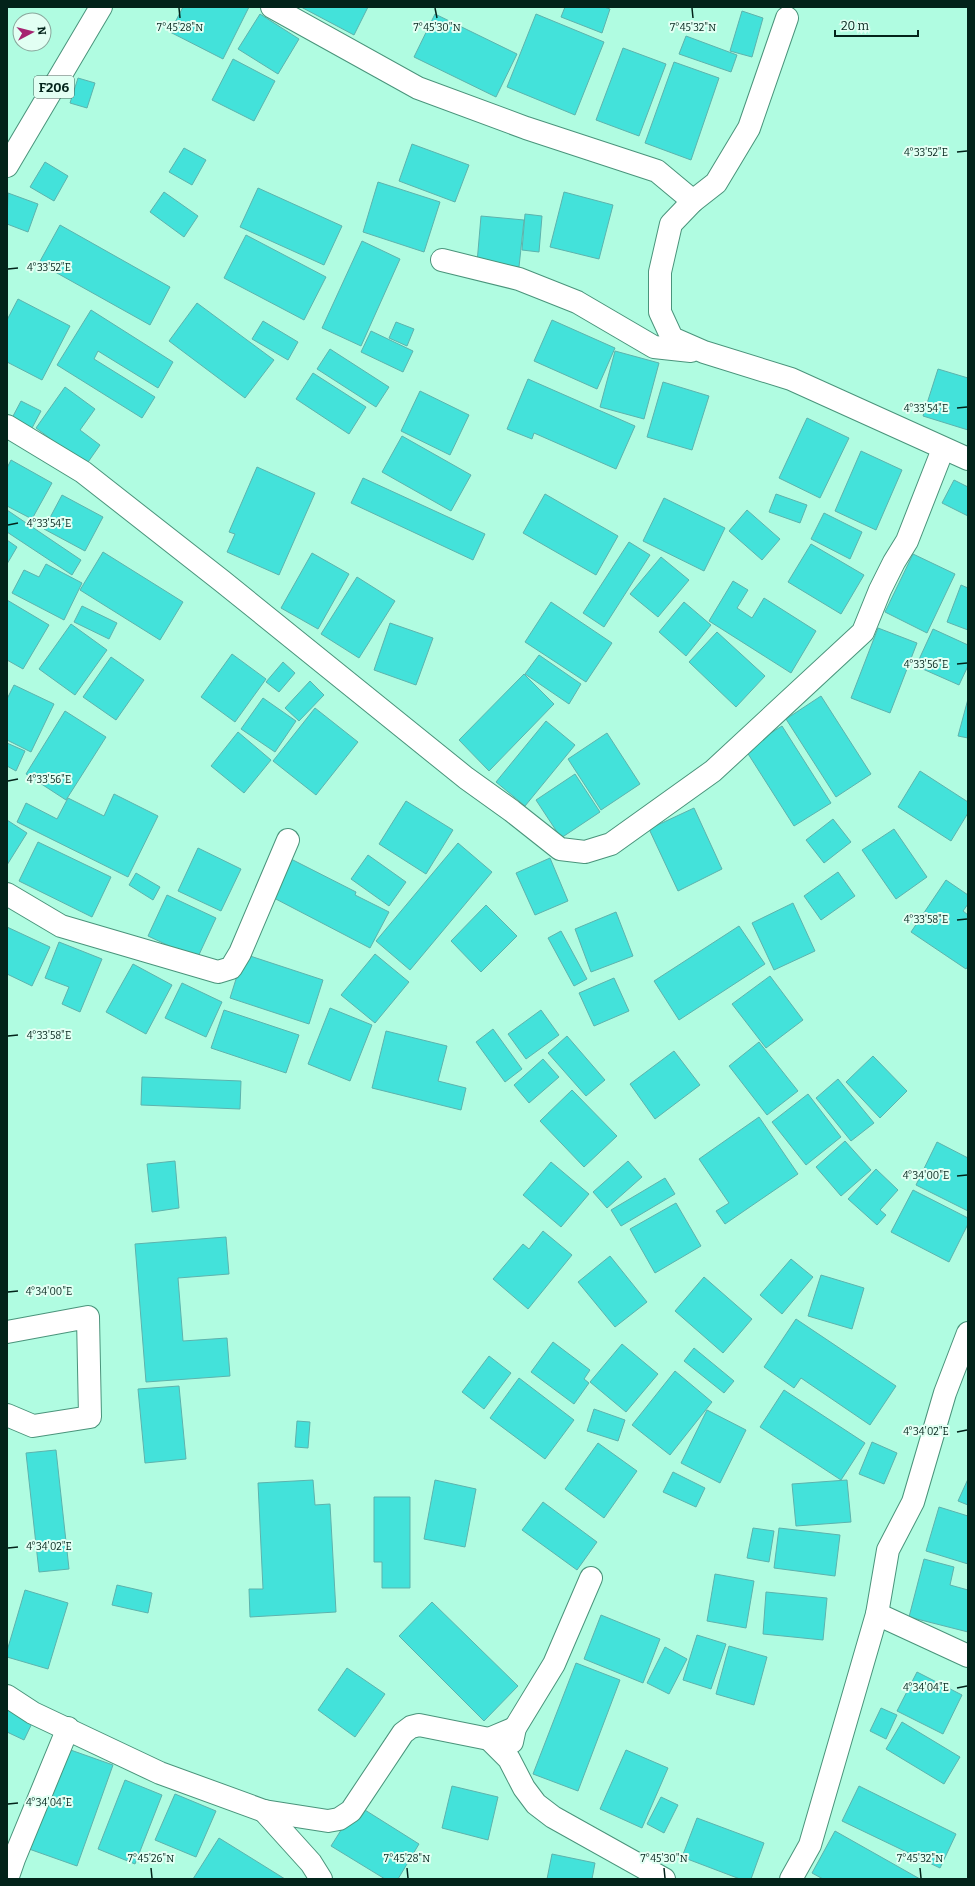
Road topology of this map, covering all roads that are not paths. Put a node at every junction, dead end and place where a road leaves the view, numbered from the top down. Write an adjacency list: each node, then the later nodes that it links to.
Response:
1 (101, 7): 4 (street, F206)
2 (272, 7): 5 (street)
3 (787, 18): 5 (street)
4 (7, 166)
5 (694, 202): 7 (street)
6 (442, 260): 7 (street)
7 (704, 352): 9 (street)
8 (7, 426): 9 (street)
9 (943, 449): 10 (street)
10 (968, 459)
11 (288, 840): 12 (street)
12 (7, 894)
13 (7, 1332): 15 (street)
14 (968, 1333): 17 (street)
15 (7, 1415)
16 (590, 1578): 21 (street)
17 (877, 1614): 18 (street); 28 (street)
18 (968, 1656)
19 (7, 1696): 20 (street)
20 (68, 1728): 24 (street); 25 (street)
21 (515, 1728): 22 (street); 23 (street)
22 (489, 1739): 23 (street); 24 (street)
23 (509, 1759): 27 (street)
24 (264, 1811): 26 (street)
25 (7, 1879)
26 (322, 1879)
27 (664, 1879)
28 (791, 1879)

